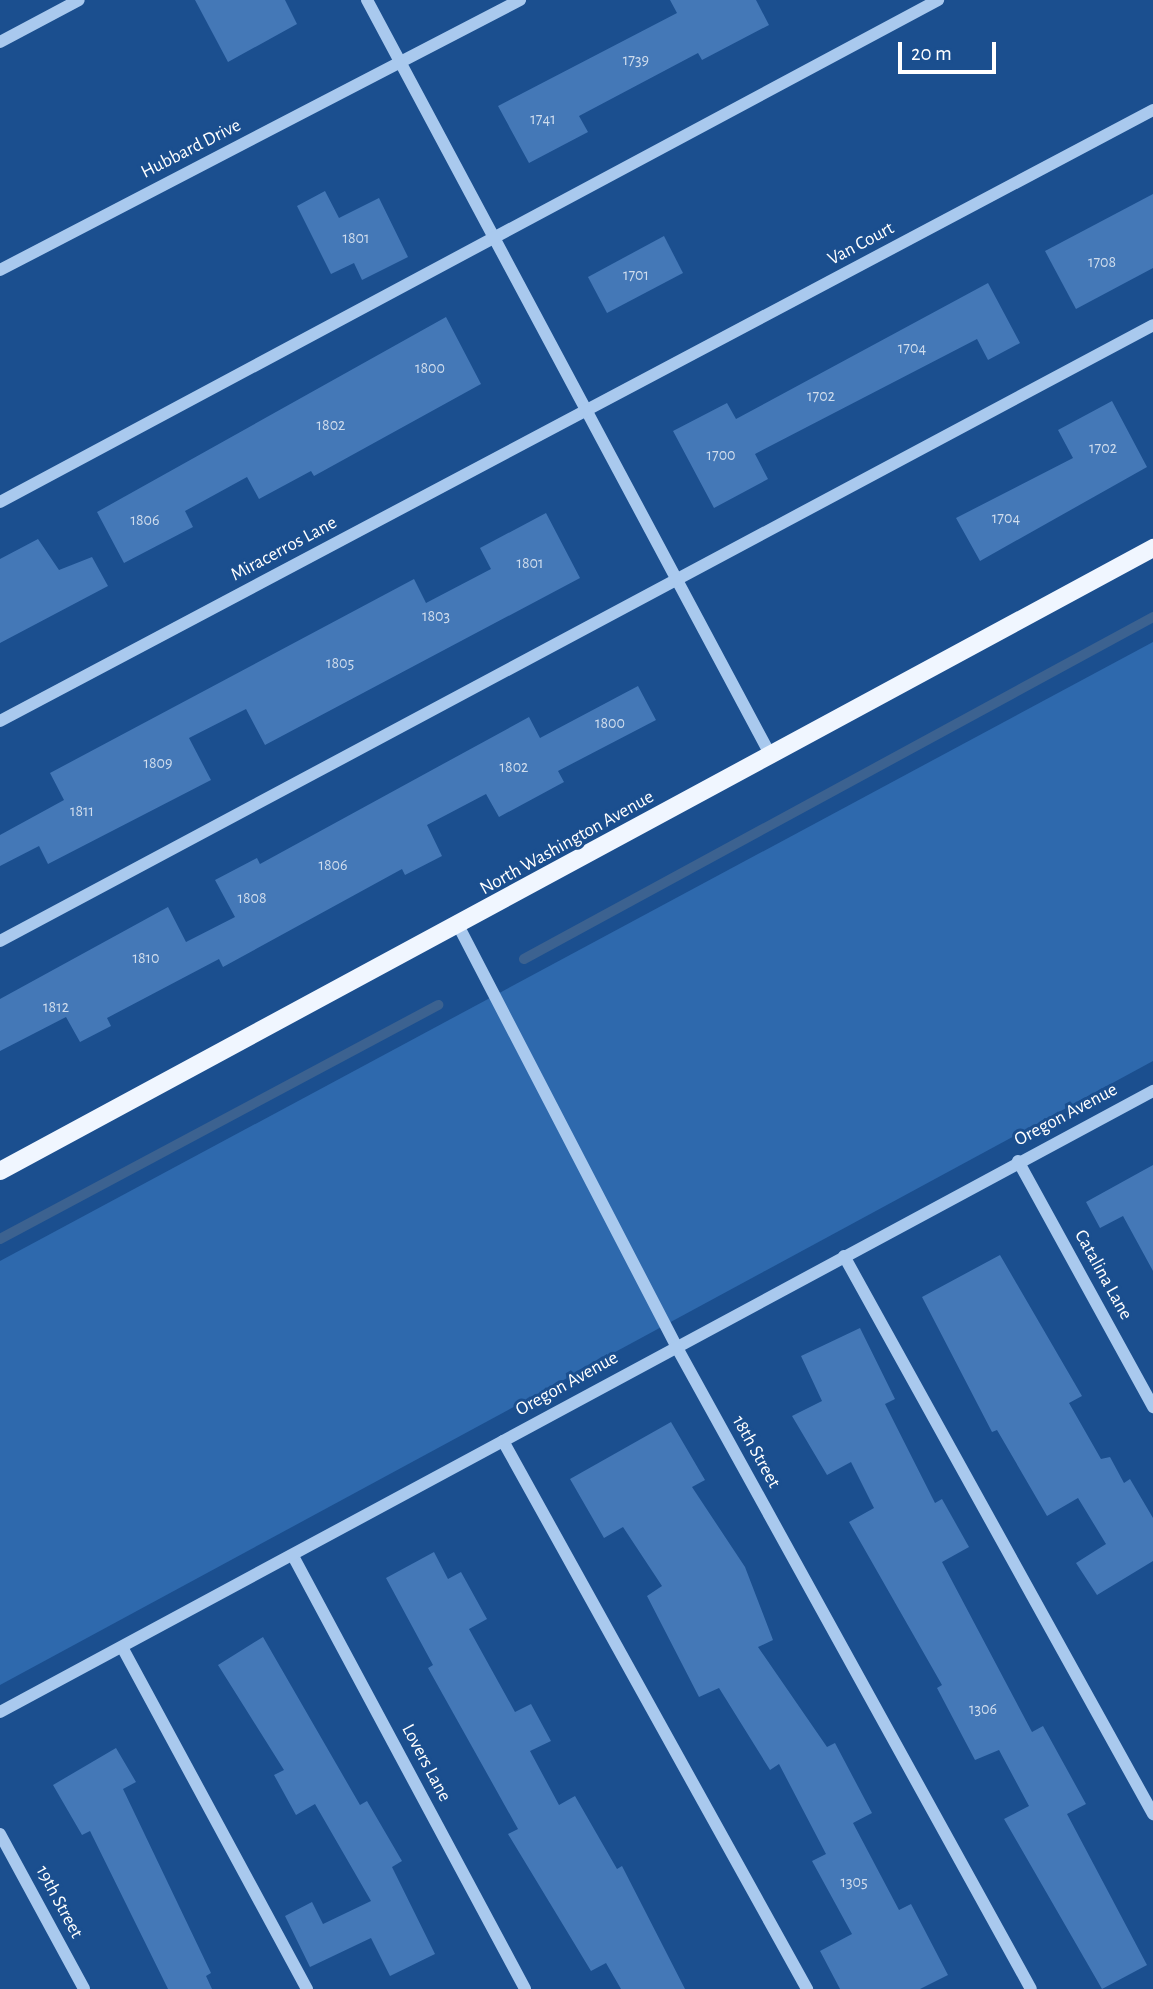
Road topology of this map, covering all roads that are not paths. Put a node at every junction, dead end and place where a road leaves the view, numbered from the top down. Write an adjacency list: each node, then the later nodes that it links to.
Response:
1 (79, 0): 5 (street)
2 (367, 0): 6 (street)
3 (520, 0): 6 (street)
4 (938, 0): 8 (street)
5 (0, 42)
6 (401, 62): 8 (street); 9 (street, Hubbard Drive)
7 (1153, 110): 11 (street, Van Court)
8 (494, 237): 11 (street); 12 (street)
9 (0, 270)
10 (1153, 325): 14 (street)
11 (587, 411): 14 (street); 15 (street, Miracerros Lane)
12 (0, 502)
13 (1153, 548): 16 (main road, North Washington Avenue)
14 (677, 579): 16 (street); 18 (street)
15 (0, 721)
16 (770, 754): 17 (main road, North Washington Avenue)
17 (459, 927): 21 (main road, North Washington Avenue); 23 (street, 18th Street)
18 (0, 941)
19 (1153, 1091): 20 (street, Oregon Avenue)
20 (1018, 1161): 22 (street, Oregon Avenue); 24 (street, Catalina Lane)
21 (0, 1171)
22 (844, 1256): 23 (street, Oregon Avenue); 29 (street)
23 (676, 1346): 25 (street, Oregon Avenue); 35 (street, 18th Street)
24 (1153, 1407)
25 (503, 1441): 26 (street, Oregon Avenue); 34 (street)
26 (293, 1556): 27 (street, Oregon Avenue); 33 (street, Lovers Lane)
27 (122, 1647): 28 (street, Oregon Avenue); 32 (street)
28 (0, 1712)
29 (1153, 1814)
30 (0, 1834): 31 (street, 19th Street)
31 (84, 1989)
32 (307, 1989)
33 (525, 1989)
34 (807, 1989)
35 (1031, 1989)

